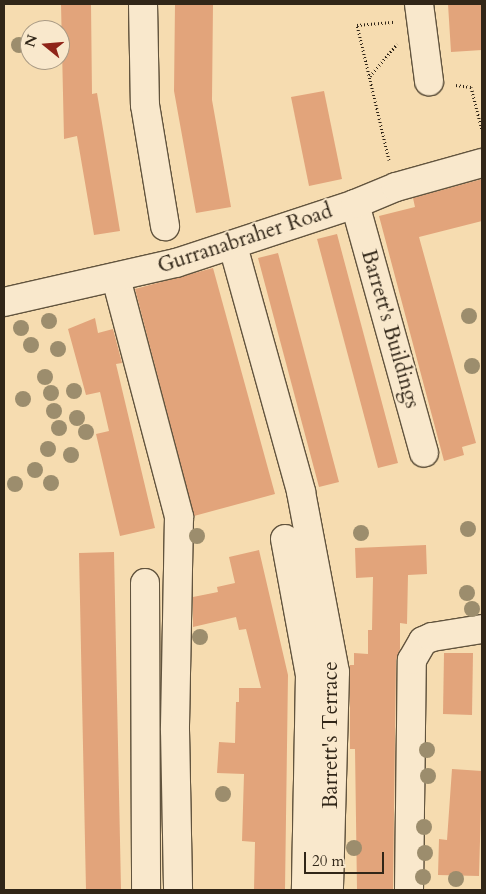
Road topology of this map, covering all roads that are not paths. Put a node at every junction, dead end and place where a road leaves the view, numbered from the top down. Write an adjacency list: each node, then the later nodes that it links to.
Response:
1 (143, 4): 6 (street)
2 (413, 11): 3 (street)
3 (430, 82)
4 (482, 163): 5 (street, Gurranabraher Road)
5 (376, 195): 7 (street, Gurranabraher Road); 10 (street, Barrett's Buildings)
6 (165, 226)
7 (233, 246): 8 (street, Gurranabraher Road); 17 (street, Barrett's Terrace)
8 (116, 278): 9 (street, Gurranabraher Road); 15 (street)
9 (4, 302)
10 (424, 453)
11 (285, 539): 16 (street, Barrett's Terrace)
12 (145, 583): 14 (street)
13 (482, 629): 18 (street)
14 (146, 890)
15 (178, 890)
16 (306, 890)
17 (330, 890)
18 (409, 890)

